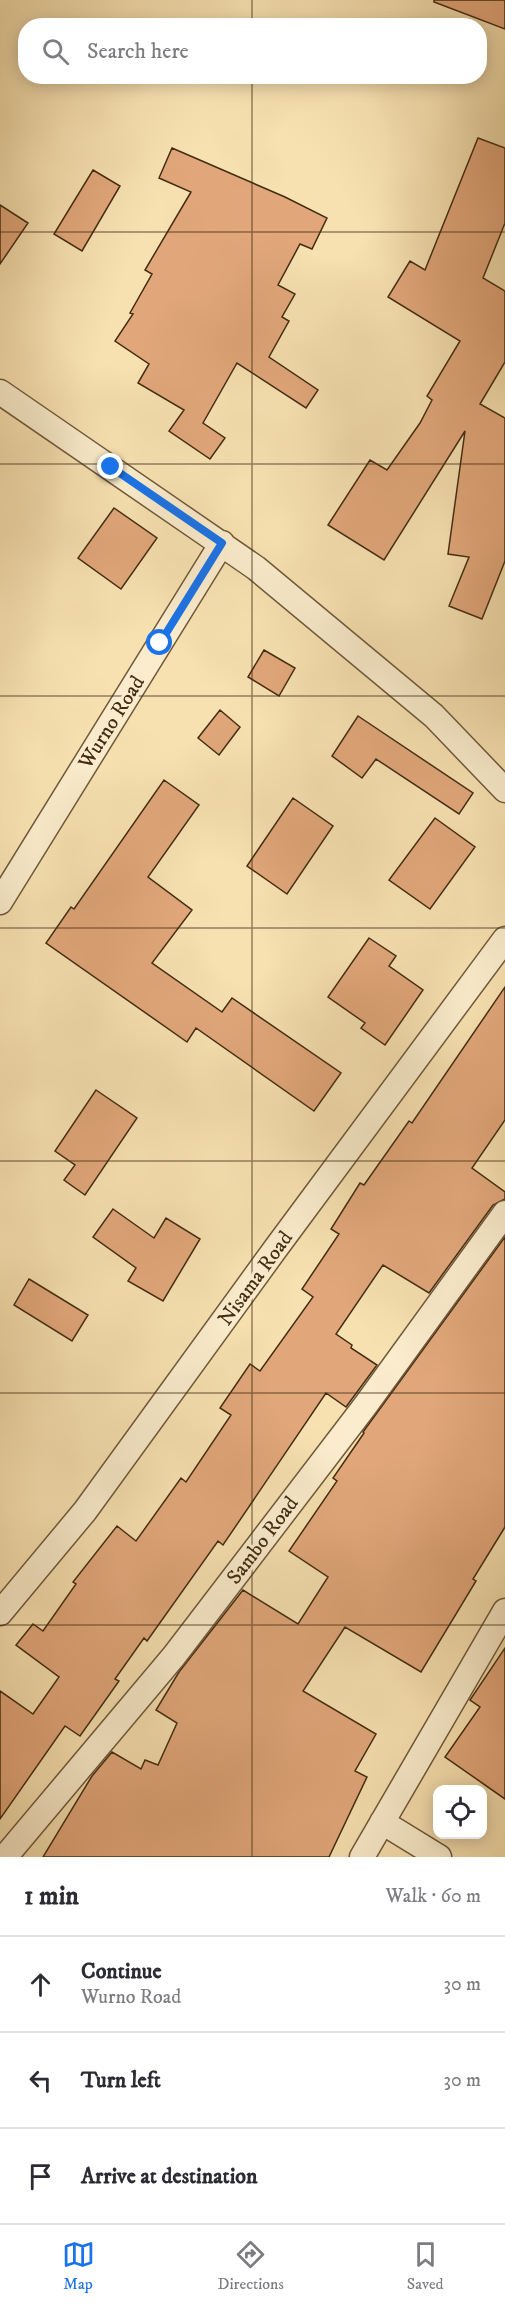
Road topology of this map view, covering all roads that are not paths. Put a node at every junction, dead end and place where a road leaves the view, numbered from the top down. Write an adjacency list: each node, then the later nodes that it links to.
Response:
1 (0, 392): 2 (street)
2 (222, 543): 3 (street); 4 (street, Wurno Road)
3 (505, 790)
4 (0, 902)
5 (505, 939): 8 (street, Nisama Road)
6 (505, 1213): 10 (street, Sambo Road)
7 (505, 1611): 9 (street)
8 (0, 1613)
9 (382, 1822): 11 (street); 12 (street)
10 (5, 1857)
11 (362, 1857)
12 (439, 1857)

